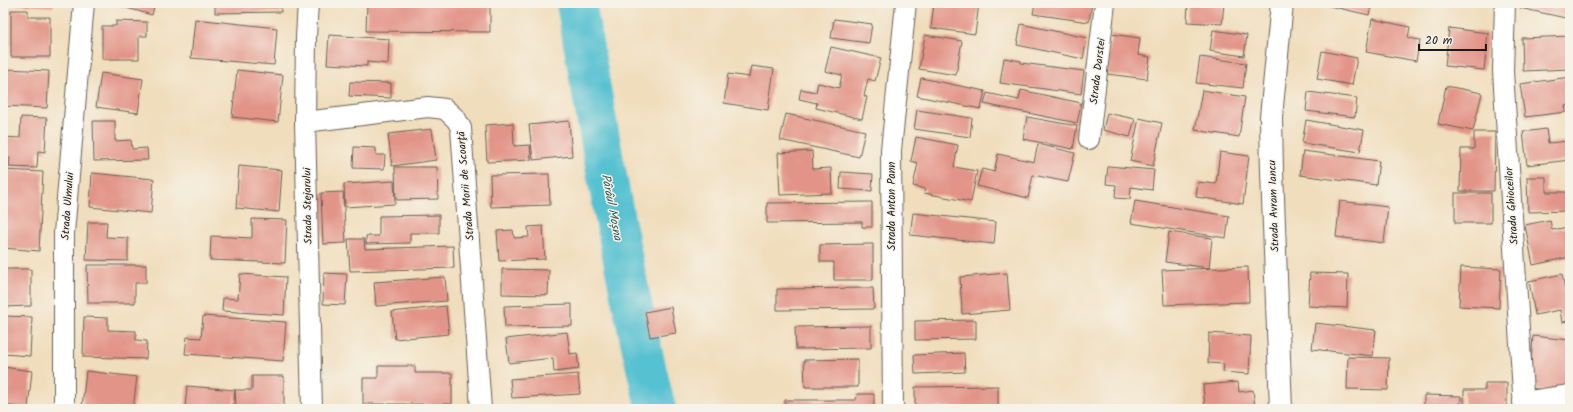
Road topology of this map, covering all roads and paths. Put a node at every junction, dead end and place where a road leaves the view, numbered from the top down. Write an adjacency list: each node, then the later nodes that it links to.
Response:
1 (84, 3): 11 (street, Strada Ulmului)
2 (308, 3): 7 (street, Strada Stejarului)
3 (906, 3): 14 (street, Strada Anton Pann)
4 (1106, 3): 8 (street, Strada Darstei)
5 (1282, 3): 15 (main road, Strada Avram Iancu)
6 (1505, 3): 10 (street, Strada Ghioceilor)
7 (305, 122): 12 (street, Strada Stejarului); 13 (street, Strada Morii de Scoarţă)
8 (1089, 139)
9 (1570, 395): 10 (street)
10 (1524, 406)
11 (64, 409)
12 (312, 409)
13 (482, 409)
14 (893, 409)
15 (1281, 409)

